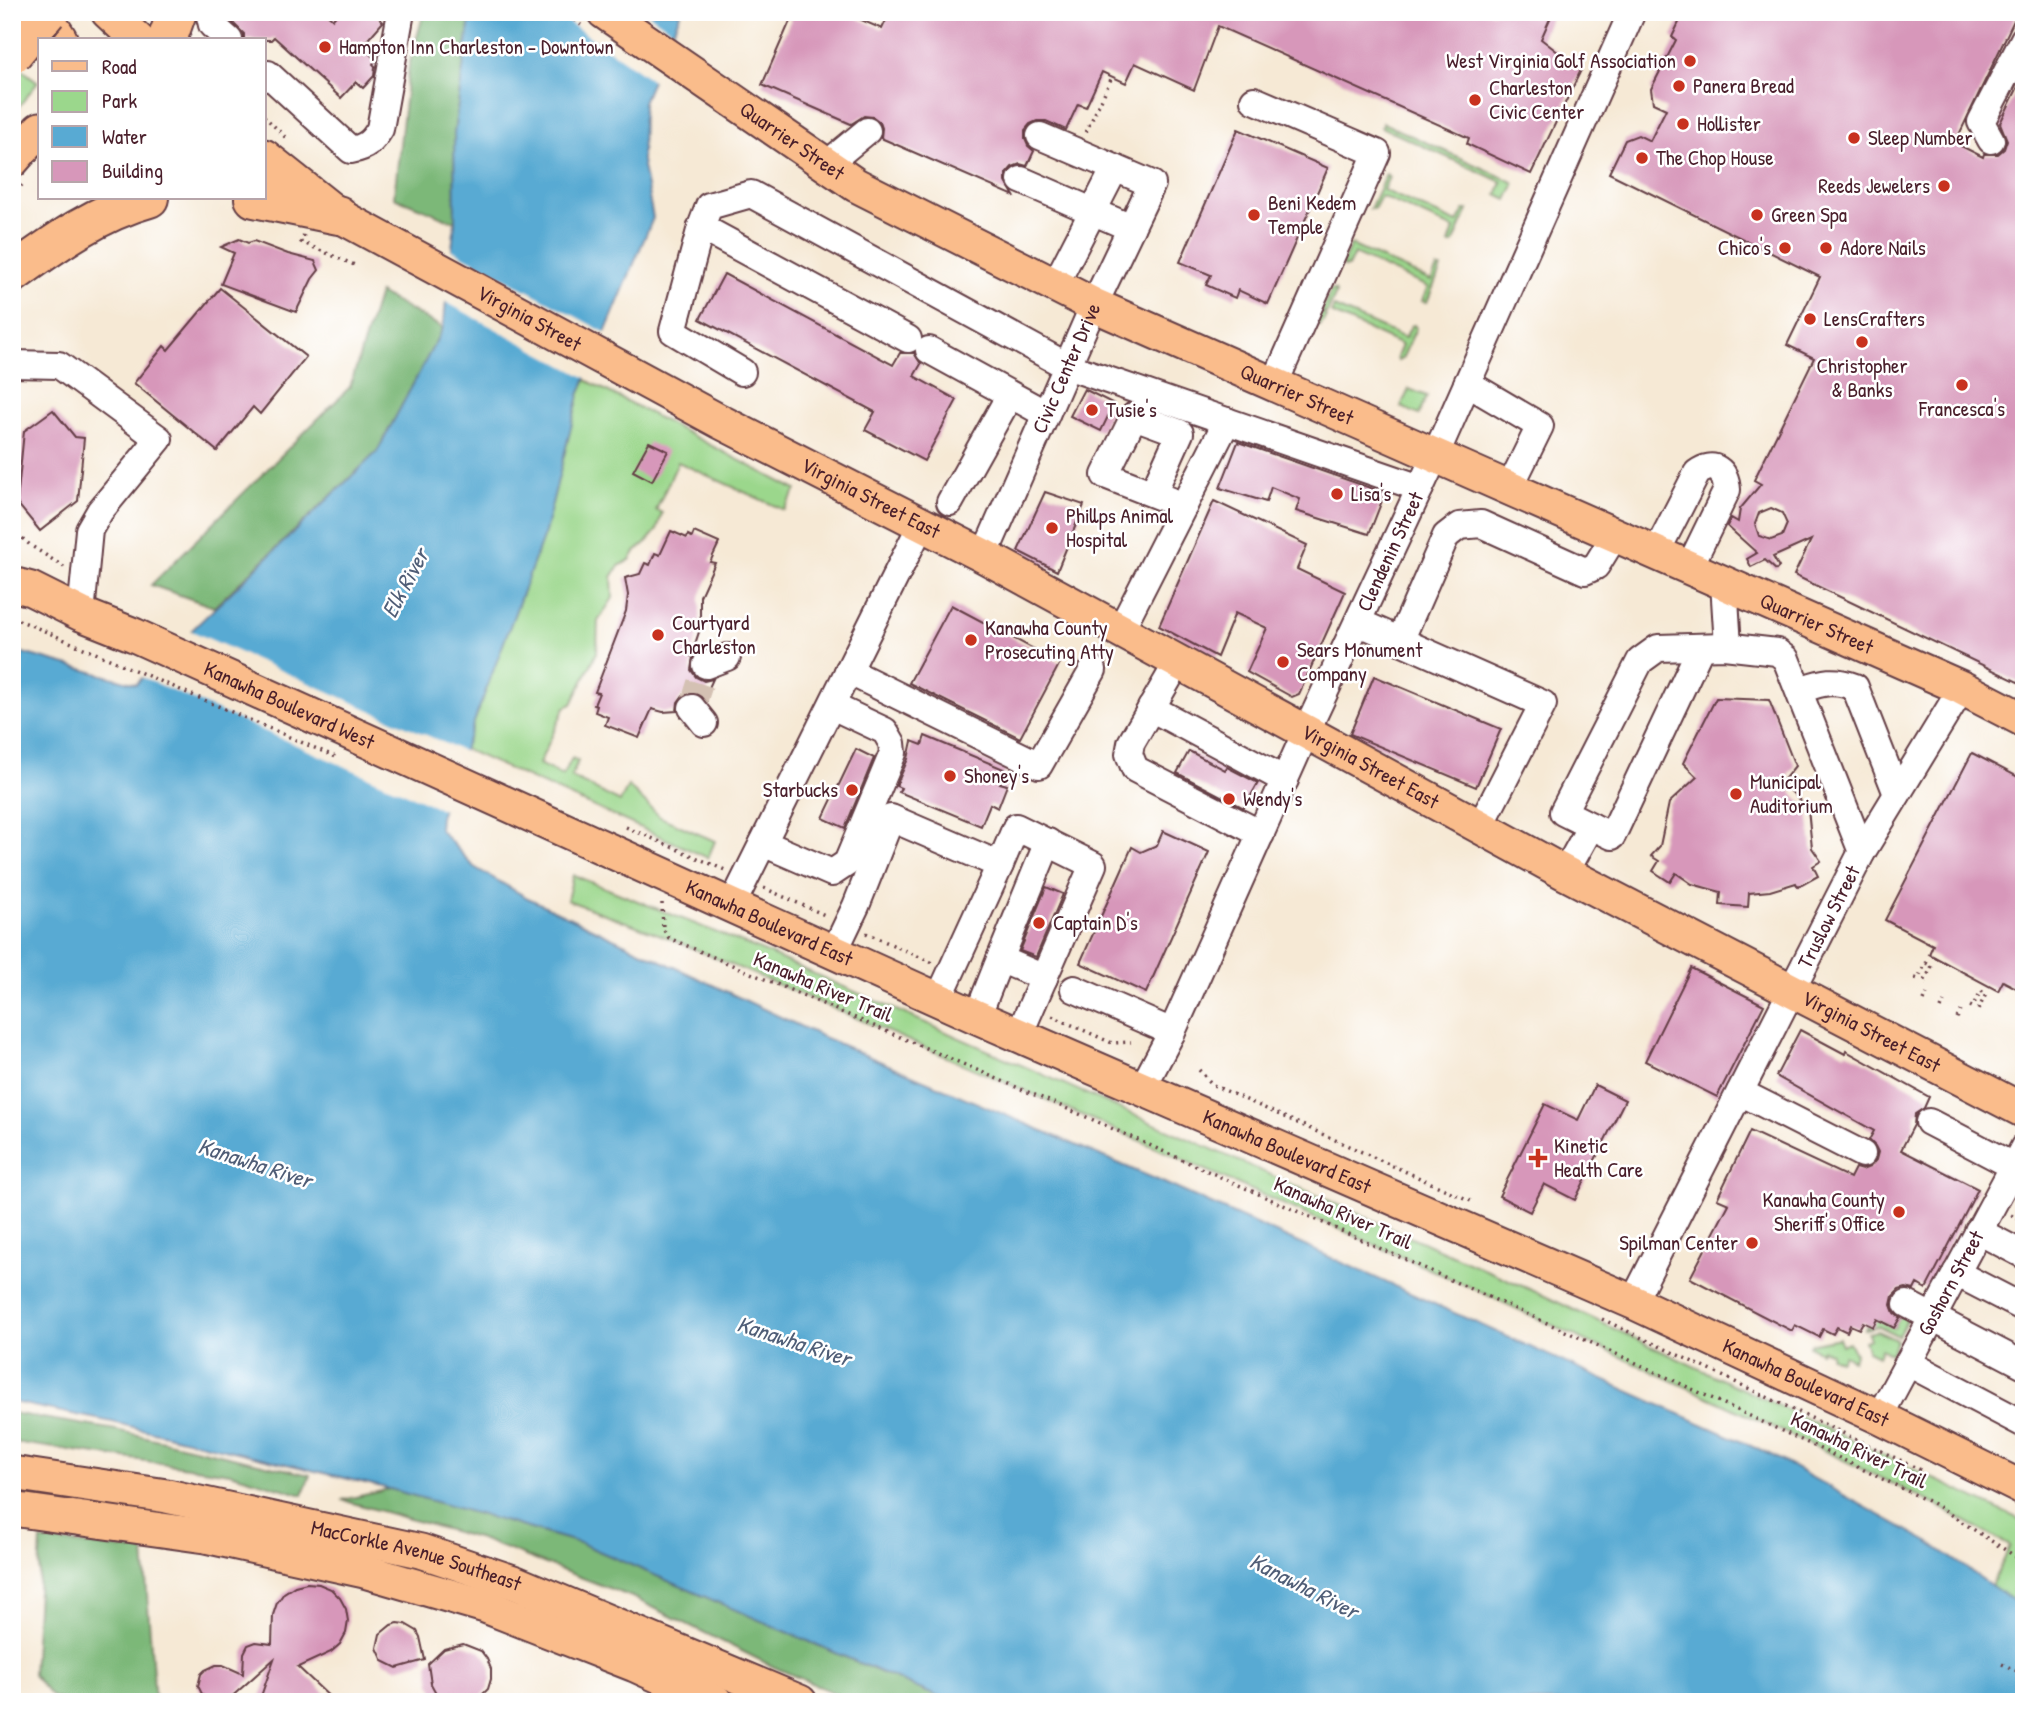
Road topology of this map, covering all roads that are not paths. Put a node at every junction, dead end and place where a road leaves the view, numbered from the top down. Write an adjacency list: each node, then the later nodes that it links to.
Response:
1 (40, 12): 8 (highway)
2 (47, 12): 12 (highway, bridge)
3 (177, 12): 9 (highway)
4 (209, 12): 10 (street)
5 (604, 12): 30 (main road, Quarrier Street)
6 (1632, 12): 35 (street, Clendenin Street)
7 (397, 15): 13 (street)
8 (57, 38)
9 (168, 38)
10 (227, 38)
11 (2024, 39): 17 (street)
12 (12, 54)
13 (266, 75)
14 (1254, 100): 36 (street)
15 (38, 130): 19 (main road)
16 (1040, 136): 20 (street)
17 (1991, 141)
18 (266, 158): 26 (main road, Virginia Street)
19 (12, 161)
20 (1115, 169): 25 (street); 28 (street, Civic Center Drive)
21 (1021, 180): 25 (street)
22 (87, 200): 29 (highway)
23 (142, 200): 29 (highway)
24 (260, 200): 26 (highway)
25 (1093, 211): 28 (street); 30 (street)
26 (322, 221): 40 (main road, Virginia Street)
27 (701, 227): 33 (street); 34 (street); 37 (street)
28 (1131, 228): 31 (street, Civic Center Drive)
29 (20, 268)
30 (1055, 285): 31 (main road, Quarrier Street)
31 (1094, 305): 33 (street, Civic Center Drive); 36 (main road, Quarrier Street)
32 (12, 365): 57 (street)
33 (1067, 366): 38 (street); 39 (street, Civic Center Drive)
34 (742, 372)
35 (1467, 383): 43 (street, Clendenin Street); 45 (street)
36 (1274, 385): 43 (main road, Quarrier Street)
37 (1010, 394): 39 (street); 47 (street)
38 (1191, 409): 41 (street); 42 (street)
39 (1046, 414): 52 (street, Civic Center Drive)
40 (719, 421): 49 (main road, Virginia Street East)
41 (1227, 421): 44 (street); 48 (street)
42 (1180, 433): 46 (street); 46 (street)
43 (1435, 456): 44 (street, Clendenin Street); 45 (main road, Quarrier Street)
44 (1420, 488): 58 (street, Clendenin Street)
45 (1509, 489): 50 (main road, Quarrier Street)
46 (1153, 494): 48 (street)
47 (950, 502)
48 (1184, 506): 59 (street)
49 (921, 525): 52 (main road, Virginia Street East); 65 (street)
50 (1615, 535): 51 (main road, Quarrier Street); 60 (street)
51 (1656, 553): 54 (main road, Quarrier Street); 54 (street)
52 (984, 556): 59 (main road, Virginia Street East)
53 (12, 558): 55 (main road)
54 (1689, 568): 56 (main road, Quarrier Street)
55 (18, 582): 57 (main road, Kanawha Boulevard West)
56 (1724, 583): 61 (street); 66 (main road, Quarrier Street)
57 (81, 614): 74 (main road, Kanawha Boulevard West)
58 (1357, 622): 60 (street); 71 (street, Clendenin Street)
59 (1120, 631): 63 (main road, Virginia Street East)
60 (1400, 641): 76 (street)
61 (1728, 646): 62 (street); 67 (street)
62 (1701, 647): 75 (street); 75 (street)
63 (1178, 662): 69 (street); 71 (main road, Virginia Street East)
64 (1093, 670): 65 (street)
65 (848, 671): 68 (street)
66 (1962, 688): 70 (main road, Quarrier Street); 73 (street, Truslow Street)
67 (1799, 690): 73 (street); 80 (street)
68 (832, 706): 79 (street); 79 (street)
69 (1151, 708): 72 (street); 77 (street)
70 (2024, 720)
71 (1306, 732): 72 (street, Clendenin Street); 76 (main road, Virginia Street East)
72 (1285, 780): 77 (street, Clendenin Street)
73 (1897, 794): 80 (street, Truslow Street)
74 (548, 822): 83 (main road, Kanawha Boulevard East)
75 (1591, 826): 82 (street)
76 (1480, 827): 82 (main road, Virginia Street East)
77 (1261, 834): 91 (street, Clendenin Street)
78 (1048, 842): 81 (street); 85 (street); 86 (street)
79 (763, 843): 83 (street)
80 (1862, 852): 88 (street, Truslow Street)
81 (1000, 865): 84 (street); 89 (street)
82 (1565, 873): 88 (main road, Virginia Street East)
83 (732, 905): 84 (main road, Kanawha Boulevard East)
84 (834, 952): 89 (main road, Kanawha Boulevard East)
85 (1000, 959): 86 (street); 90 (street)
86 (1044, 978): 92 (street)
87 (1073, 989): 91 (street)
88 (1792, 990): 94 (street, Truslow Street); 95 (main road, Virginia Street East)
89 (939, 998): 90 (main road, Kanawha Boulevard East)
90 (977, 1017): 92 (main road, Kanawha Boulevard East)
91 (1172, 1032): 93 (street, Clendenin Street)
92 (1019, 1035): 93 (main road, Kanawha Boulevard East)
93 (1142, 1089): 102 (main road, Kanawha Boulevard East)
94 (1736, 1100): 98 (street); 102 (street, Truslow Street)
95 (2024, 1111)
96 (1929, 1122): 97 (street)
97 (2018, 1156): 99 (street, Goshorn Street)
98 (1858, 1162)
99 (1978, 1231): 100 (street); 101 (street, Goshorn Street)
100 (2024, 1255)
101 (1956, 1273): 104 (street); 105 (street, Goshorn Street)
102 (1633, 1303): 108 (main road, Kanawha Boulevard East)
103 (1907, 1304): 105 (street)
104 (2024, 1308)
105 (1932, 1317): 106 (street, Goshorn Street); 107 (street)
106 (1908, 1363): 108 (street, Goshorn Street); 109 (street)
107 (2024, 1365)
108 (1879, 1417): 111 (main road, Kanawha Boulevard East)
109 (2024, 1424)
110 (12, 1473): 116 (main road, MacCorkle Avenue Southeast)
111 (2024, 1489)
112 (12, 1509): 113 (main road, MacCorkle Avenue Southeast)
113 (53, 1515): 114 (main road); 115 (main road, MacCorkle Avenue Southeast)
114 (12, 1524)
115 (716, 1702)
116 (800, 1702)

